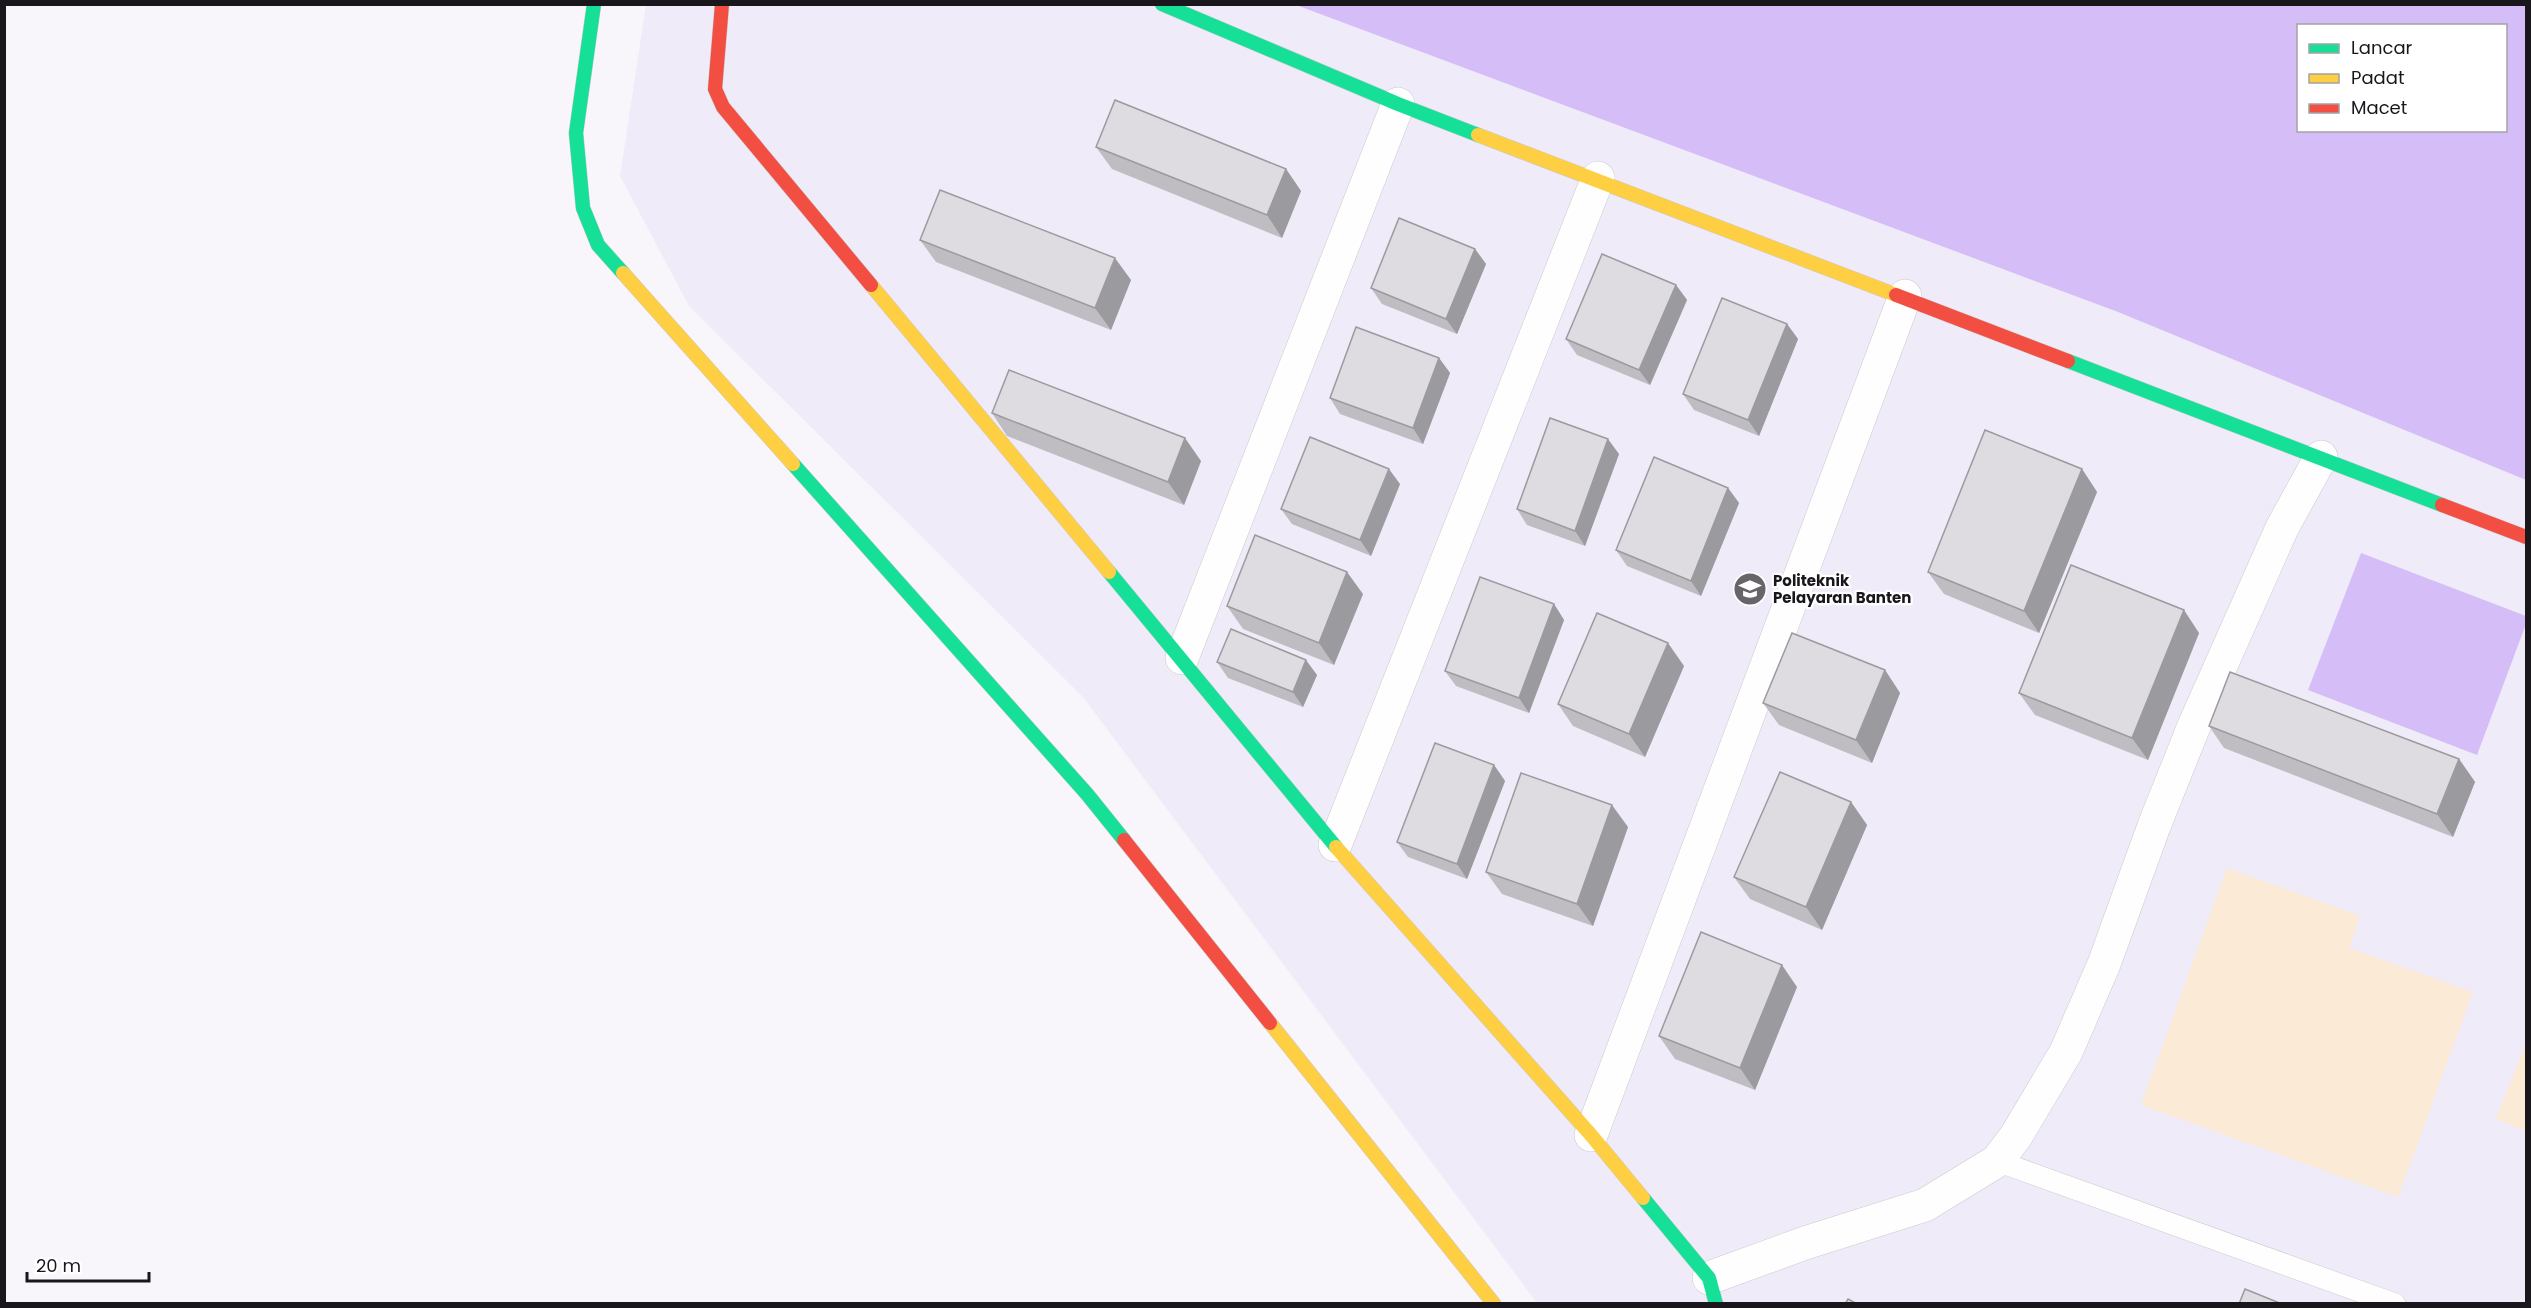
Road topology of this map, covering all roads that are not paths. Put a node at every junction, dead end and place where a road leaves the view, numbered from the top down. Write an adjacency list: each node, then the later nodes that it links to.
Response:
1 (594, 4): 14 (street)
2 (722, 4): 9 (street)
3 (1162, 4): 4 (street)
4 (1398, 104): 5 (street); 9 (street)
5 (1598, 178): 6 (street); 10 (street)
6 (1905, 296): 7 (street); 11 (street)
7 (2321, 457): 8 (street); 12 (street)
8 (2526, 537)
9 (1182, 658): 10 (street)
10 (1335, 845): 11 (street)
11 (1592, 1135): 13 (street)
12 (1997, 1161): 13 (street); 15 (lane)
13 (1712, 1291)
14 (1494, 1304)
15 (2395, 1304)

